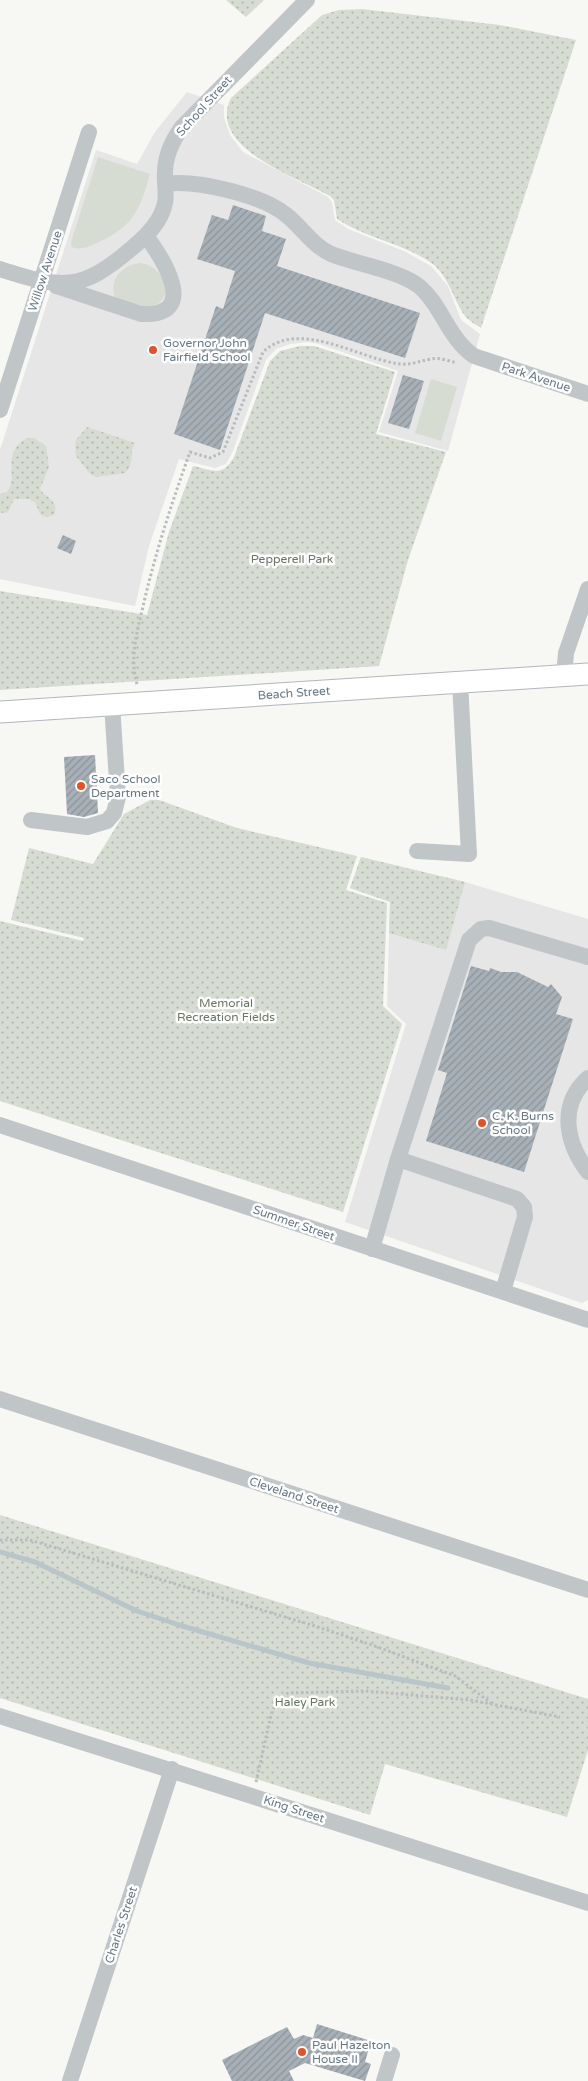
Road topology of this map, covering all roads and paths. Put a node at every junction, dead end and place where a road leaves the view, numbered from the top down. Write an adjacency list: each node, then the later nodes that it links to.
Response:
1 (307, 0): 3 (street, School Street)
2 (89, 132): 6 (street, Willow Avenue)
3 (165, 184): 4 (street, School Street); 8 (street, Park Avenue)
4 (146, 236): 6 (street, School Street); 6 (street)
5 (0, 269): 6 (street)
6 (43, 282): 9 (street, Willow Avenue)
7 (462, 365): 14 (path)
8 (588, 394)
9 (0, 410)
10 (588, 589): 12 (street)
11 (588, 674): 12 (main road, Beach Street)
12 (564, 676): 13 (main road, Beach Street)
13 (460, 682): 14 (main road, Beach Street); 18 (street)
14 (140, 702): 15 (main road, Beach Street)
15 (112, 704): 16 (main road, Beach Street); 17 (street)
16 (0, 712)
17 (32, 820)
18 (418, 851)
19 (588, 957): 22 (street)
20 (588, 1078): 23 (street)
21 (0, 1124): 24 (street, Summer Street)
22 (398, 1159): 24 (street); 25 (street)
23 (588, 1172)
24 (372, 1250): 25 (street, Summer Street)
25 (503, 1291): 26 (street, Summer Street)
26 (588, 1320)
27 (0, 1399): 29 (street, Cleveland Street)
28 (0, 1540): 30 (path)
29 (588, 1590)
30 (491, 1703): 32 (path); 34 (path)
31 (0, 1716): 33 (street, King Street)
32 (560, 1717)
33 (172, 1769): 34 (street, King Street); 37 (street, Charles Street)
34 (252, 1795): 35 (street, King Street)
35 (588, 1903)
36 (392, 2055): 38 (street)
37 (70, 2081)
38 (384, 2081)

